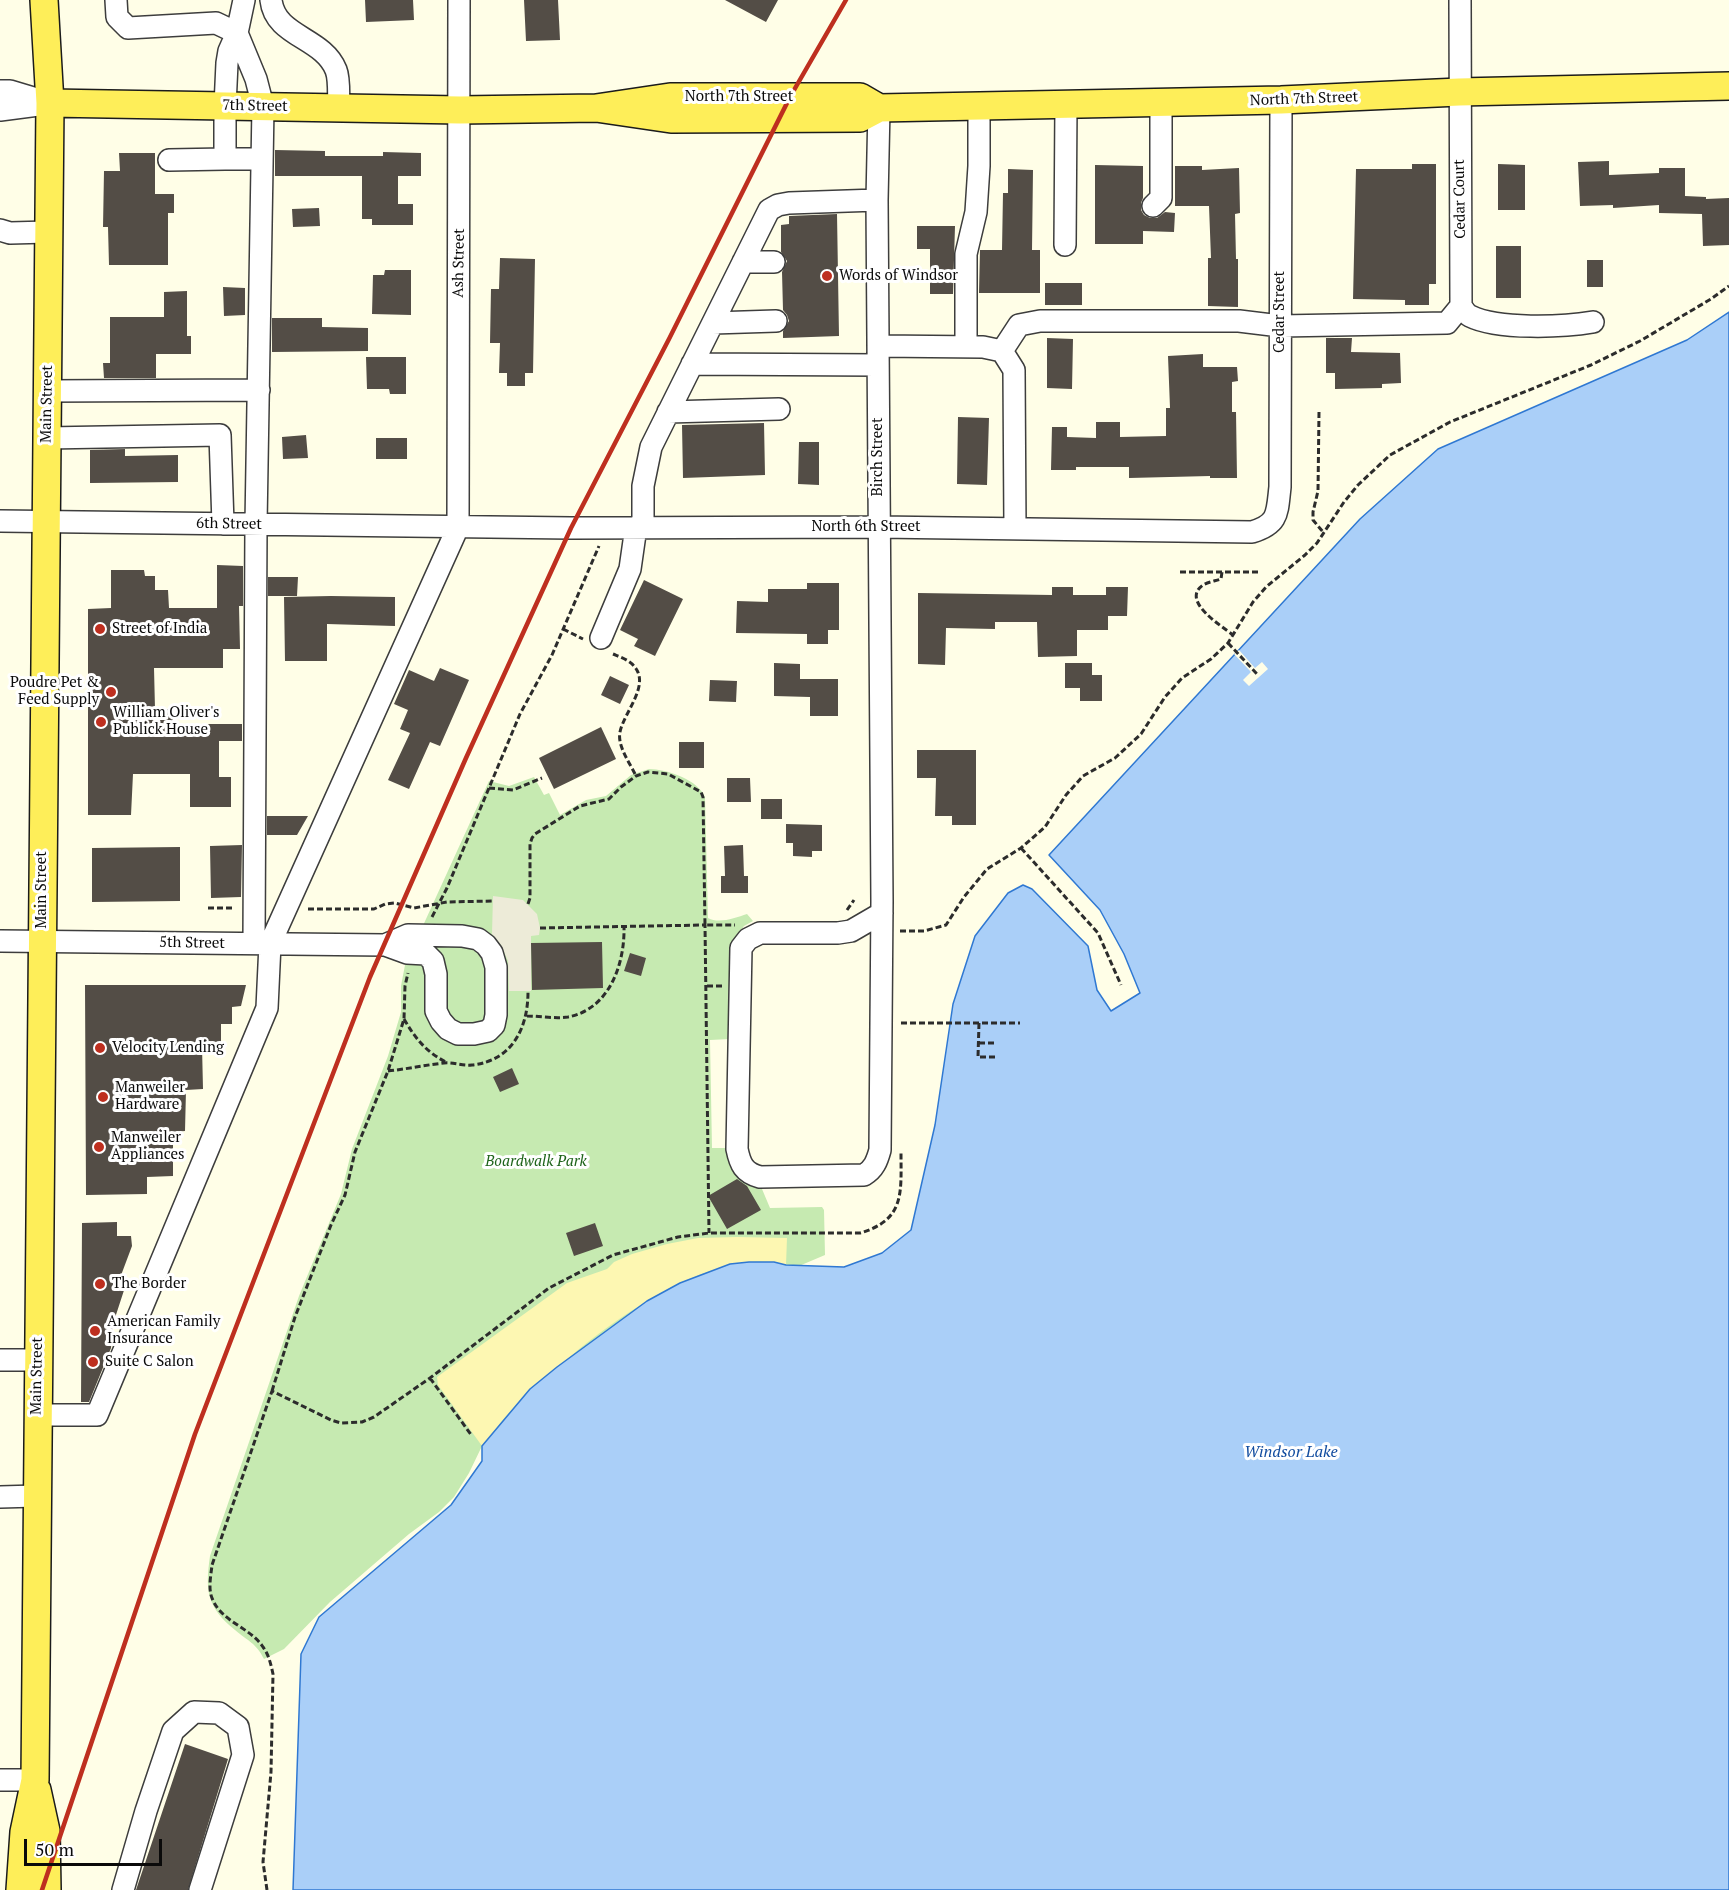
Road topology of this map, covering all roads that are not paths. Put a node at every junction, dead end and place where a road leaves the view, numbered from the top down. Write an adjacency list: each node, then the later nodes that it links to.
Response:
1 (44, 0): 12 (main road, Main Street)
2 (116, 0): 7 (street)
3 (244, 0): 7 (street)
4 (271, 0): 18 (street)
5 (459, 0): 21 (street, Ash Street)
6 (1460, 0): 10 (street, Cedar Court)
7 (237, 33): 15 (street); 16 (street)
8 (1729, 86): 10 (main road, North 7th Street)
9 (0, 91): 12 (street, 7th Street)
10 (1459, 93): 11 (main road, North 7th Street); 32 (street, Cedar Court)
11 (1281, 100): 13 (main road, North 7th Street); 36 (street, Cedar Street)
12 (50, 103): 15 (main road, 7th Street); 20 (street, 7th Street); 27 (main road, Main Street)
13 (1161, 103): 14 (main road, North 7th Street); 26 (street)
14 (1066, 104): 17 (main road, North 7th Street); 29 (street)
15 (225, 106): 16 (main road, 7th Street); 22 (street)
16 (263, 106): 18 (main road, 7th Street); 23 (street)
17 (979, 106): 19 (main road, North 7th Street); 37 (street)
18 (339, 108): 21 (main road, 7th Street)
19 (879, 108): 21 (main road, North 7th Street); 25 (street, Birch Street)
20 (0, 110)
21 (460, 110): 51 (street, Ash Street)
22 (225, 159): 23 (street); 24 (street)
23 (262, 159): 41 (street)
24 (169, 160)
25 (877, 200): 30 (street); 39 (street, Birch Street)
26 (1153, 206)
27 (48, 232): 28 (street); 42 (main road, Main Street)
28 (3, 234)
29 (1065, 245)
30 (743, 262): 31 (street); 34 (street)
31 (774, 262)
32 (1461, 306): 35 (street); 36 (street)
33 (776, 321): 34 (street)
34 (712, 322): 40 (street)
35 (1593, 322)
36 (1280, 326): 38 (street); 48 (street, Cedar Street)
37 (966, 346): 38 (street); 39 (street)
38 (1002, 351): 54 (street)
39 (878, 356): 40 (street); 53 (street, Birch Street)
40 (692, 364): 44 (street)
41 (259, 390): 42 (street); 50 (street)
42 (47, 391): 45 (main road, Main Street)
43 (779, 409): 44 (street)
44 (668, 412): 52 (street)
45 (46, 438): 47 (main road, Main Street); 49 (street)
46 (0, 521): 47 (street, 6th Street)
47 (46, 522): 49 (street, 6th Street); 58 (main road, Main Street)
48 (1271, 523): 54 (street, North 6th Street)
49 (223, 524): 50 (street, 6th Street)
50 (256, 524): 51 (street, 6th Street); 59 (street)
51 (458, 527): 52 (street, North 6th Street); 59 (street)
52 (640, 527): 53 (street, North 6th Street); 55 (street)
53 (879, 527): 54 (street, North 6th Street); 56 (street, Birch Street)
54 (1015, 529)
55 (602, 645)
56 (882, 913): 56 (street, Birch Street)
57 (0, 941): 58 (street, 5th Street)
58 (42, 941): 59 (street, 5th Street); 62 (main road, Main Street)
59 (262, 944): 60 (street, 5th Street); 63 (street)
60 (385, 945): 60 (street)
61 (0, 1360): 62 (street)
62 (38, 1360): 63 (main road, Main Street)
63 (37, 1415): 64 (main road, Main Street)
64 (36, 1496): 65 (street); 67 (main road, Main Street)
65 (0, 1497)
66 (0, 1780): 67 (street)
67 (35, 1780): 68 (main road, Main Street); 69 (main road, Main Street)
68 (20, 1890)
69 (47, 1890)
70 (123, 1890): 71 (street)
71 (200, 1890)

